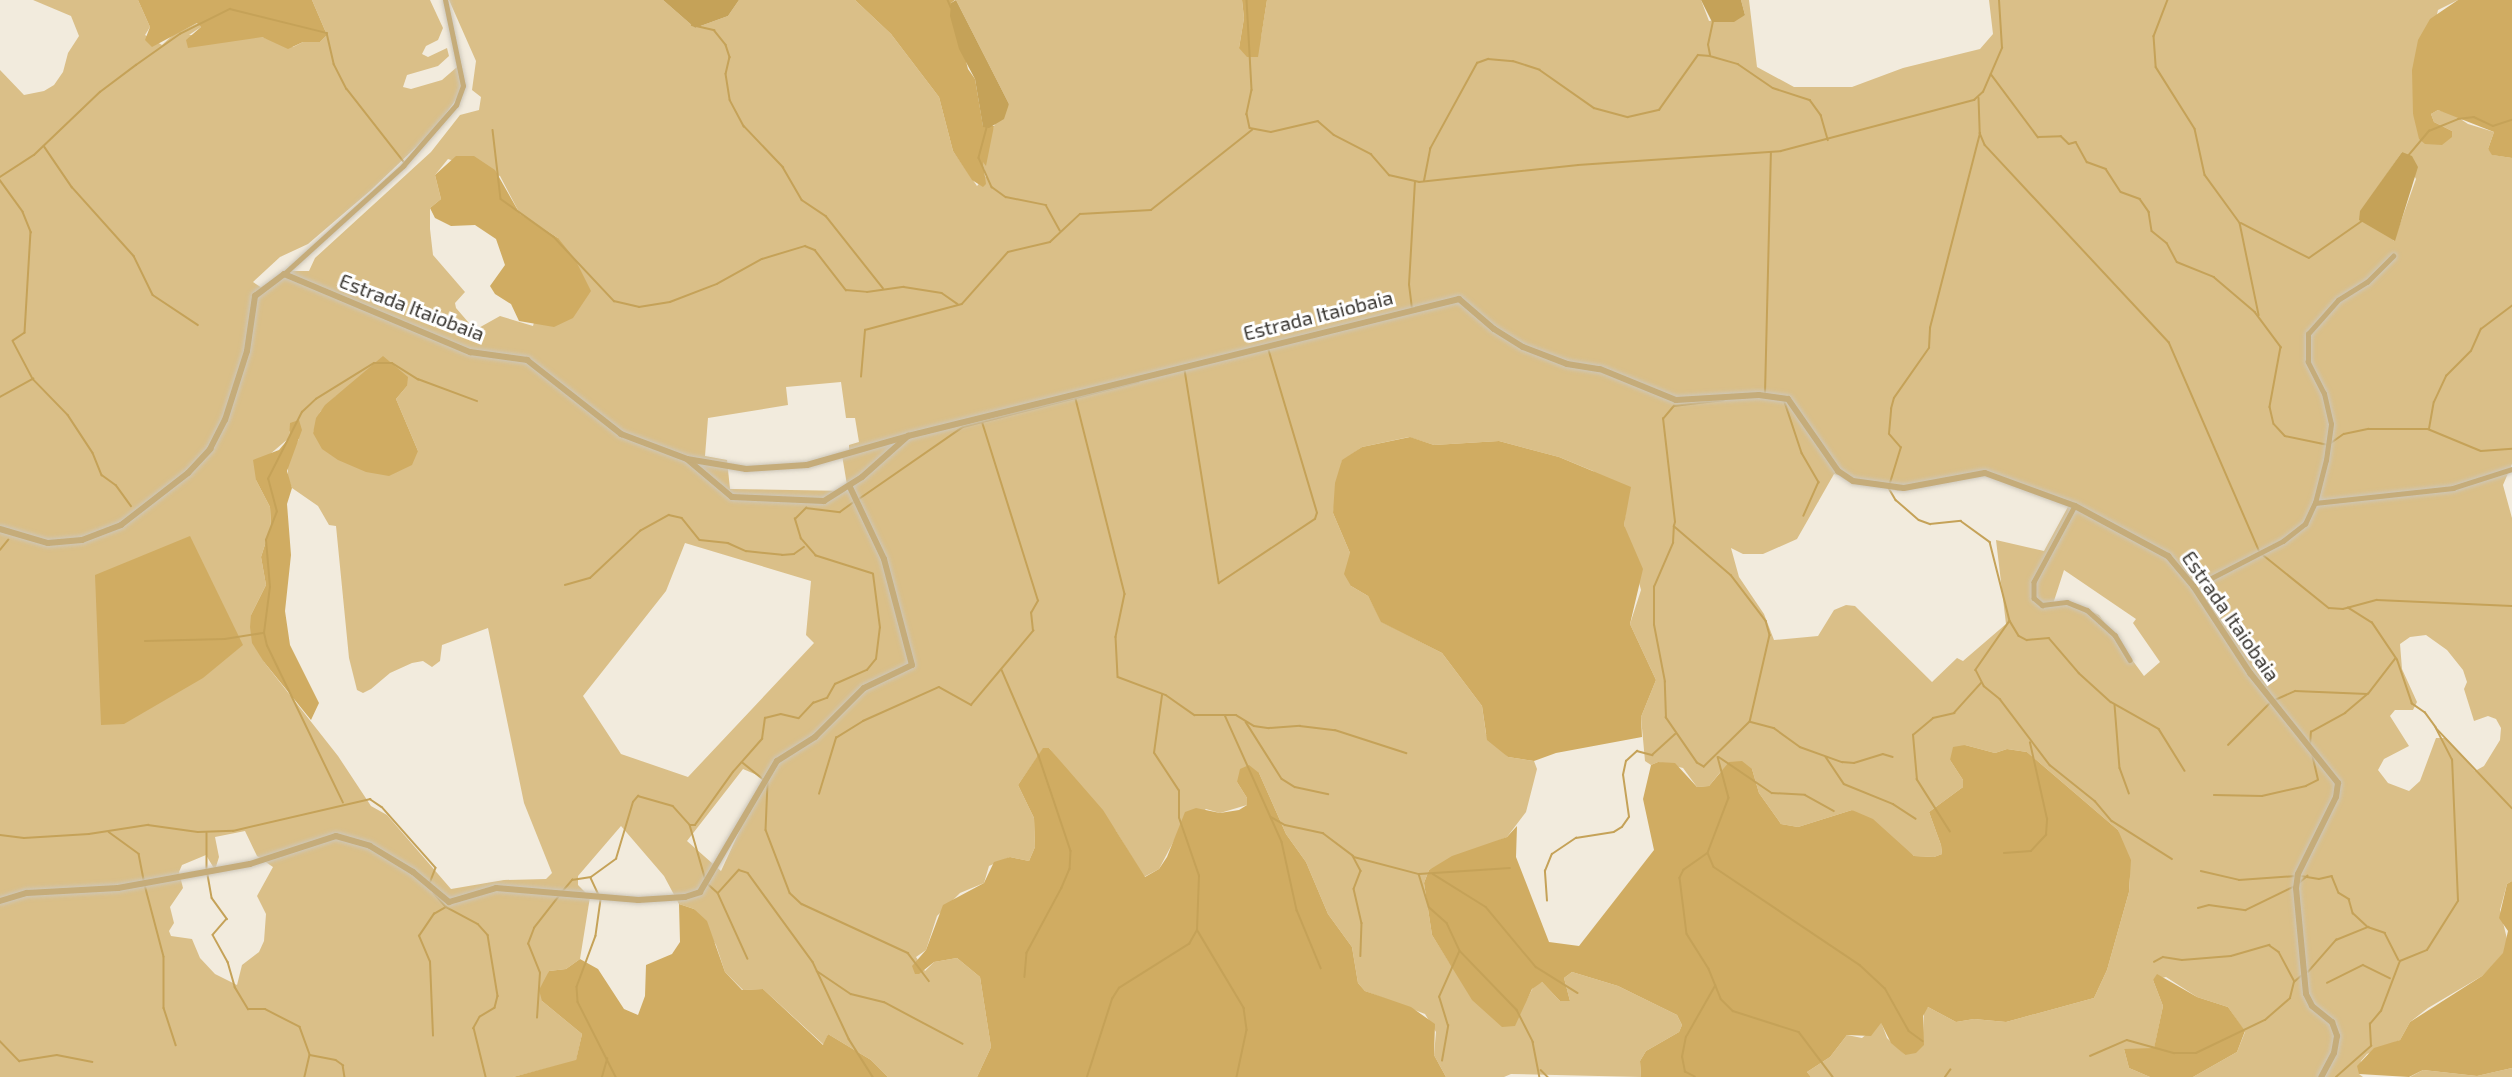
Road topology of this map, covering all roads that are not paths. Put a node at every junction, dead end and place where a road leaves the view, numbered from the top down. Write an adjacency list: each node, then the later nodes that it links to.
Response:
1 (445, 0): 3 (street)
2 (2393, 256): 8 (street)
3 (284, 274): 5 (street, Estrada Itaiobaia); 10 (street)
4 (908, 436): 5 (street, Estrada Itaiobaia); 7 (street); 9 (street, Estrada Itaiobaia)
5 (687, 459): 7 (street)
6 (2512, 469): 8 (street)
7 (850, 487): 13 (street)
8 (2315, 503): 11 (street)
9 (2075, 506): 11 (street, Estrada Itaiobaia); 12 (street)
10 (0, 529)
11 (2194, 587): 14 (street, Estrada Itaiobaia)
12 (2130, 660)
13 (0, 901)
14 (2321, 1077)

